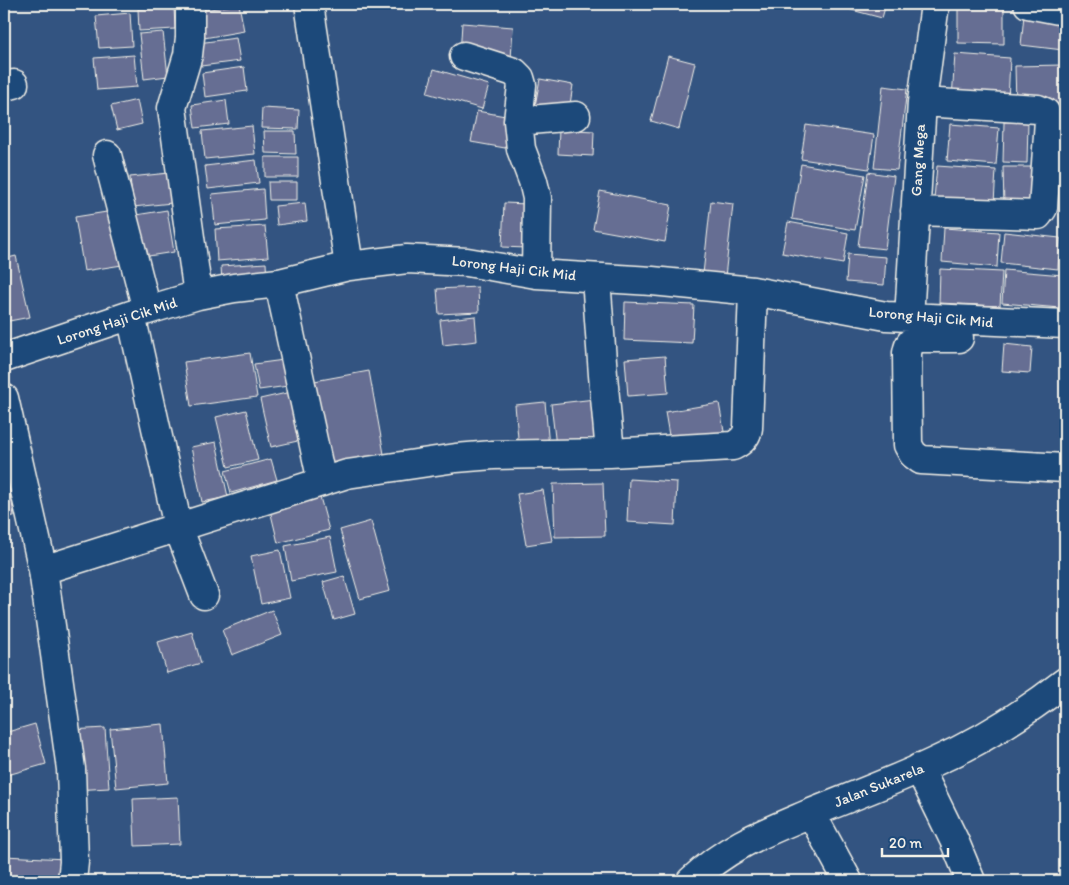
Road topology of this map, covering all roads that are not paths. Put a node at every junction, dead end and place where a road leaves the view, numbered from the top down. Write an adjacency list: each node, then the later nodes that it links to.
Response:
1 (190, 4): 17 (street)
2 (309, 4): 12 (street)
3 (935, 4): 7 (street, Gang Mega)
4 (1028, 4): 5 (street)
5 (1064, 11)
6 (464, 56): 9 (street)
7 (922, 102): 11 (street, Gang Mega); 11 (street)
8 (576, 116): 9 (street)
9 (518, 121): 13 (street)
10 (107, 155): 18 (street)
11 (915, 210): 19 (street, Gang Mega)
12 (350, 266): 13 (street, Lorong Haji Cik Mid); 15 (street, Lorong Haji Cik Mid)
13 (536, 274): 14 (street, Lorong Haji Cik Mid)
14 (596, 278): 16 (street, Lorong Haji Cik Mid); 24 (street)
15 (278, 283): 17 (street, Lorong Haji Cik Mid); 26 (street)
16 (753, 290): 19 (street, Lorong Haji Cik Mid); 24 (street)
17 (198, 295): 18 (street, Lorong Haji Cik Mid)
18 (139, 313): 22 (street, Lorong Haji Cik Mid); 27 (street)
19 (908, 318): 20 (street, Lorong Haji Cik Mid)
20 (1065, 324)
21 (1065, 342): 25 (street)
22 (4, 358)
23 (4, 398): 28 (street)
24 (610, 453): 26 (street)
25 (1065, 468)
26 (322, 482): 27 (street)
27 (178, 527): 28 (street); 29 (street)
28 (43, 570): 33 (street)
29 (204, 595)
30 (1065, 682): 31 (street, Jalan Sukarela)
31 (919, 768): 32 (street, Jalan Sukarela); 36 (street)
32 (811, 813): 34 (street, Jalan Sukarela); 35 (street)
33 (72, 881)
34 (691, 881)
35 (848, 881)
36 (971, 881)

